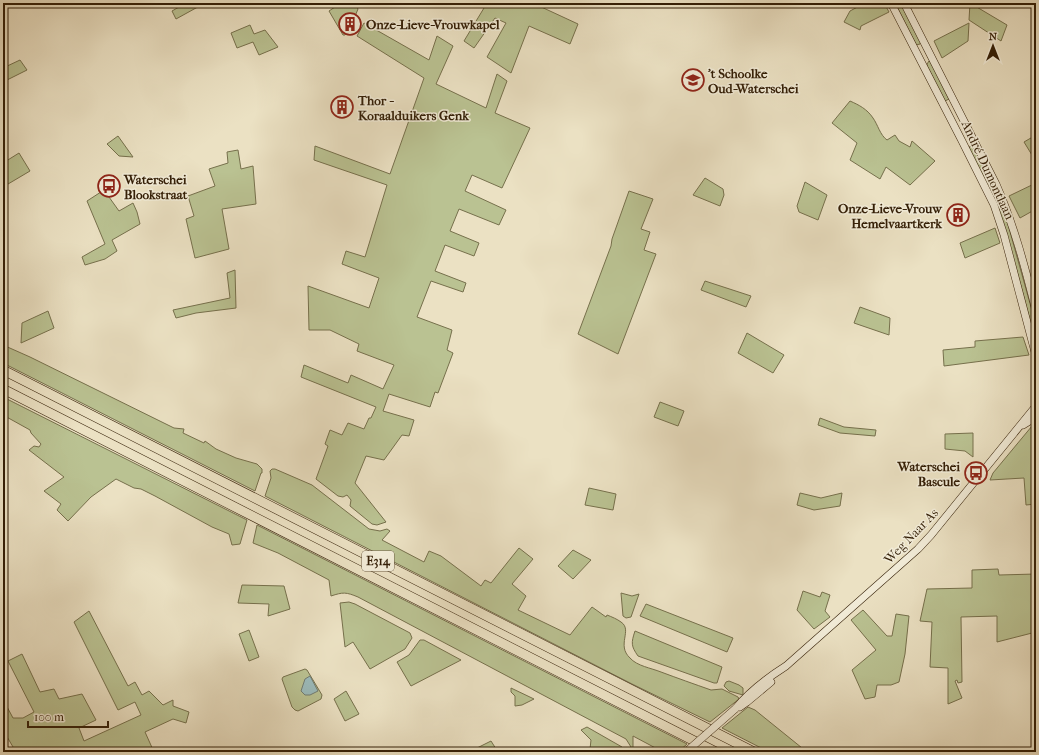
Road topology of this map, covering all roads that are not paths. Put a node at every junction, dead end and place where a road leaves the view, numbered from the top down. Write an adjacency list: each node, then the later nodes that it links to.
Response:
1 (891, 3): 4 (main road, André Dumontlaan)
2 (904, 3): 3 (main road, André Dumontlaan)
3 (1036, 311)
4 (1036, 356)
5 (3, 370): 12 (highway, E314)
6 (3, 389): 11 (highway, E314)
7 (1036, 406): 9 (main road, Weg Naar As)
8 (1036, 420): 9 (main road)
9 (1019, 427): 10 (main road, Weg Naar As, bridge)
10 (686, 752)
11 (716, 752)
12 (754, 752)

